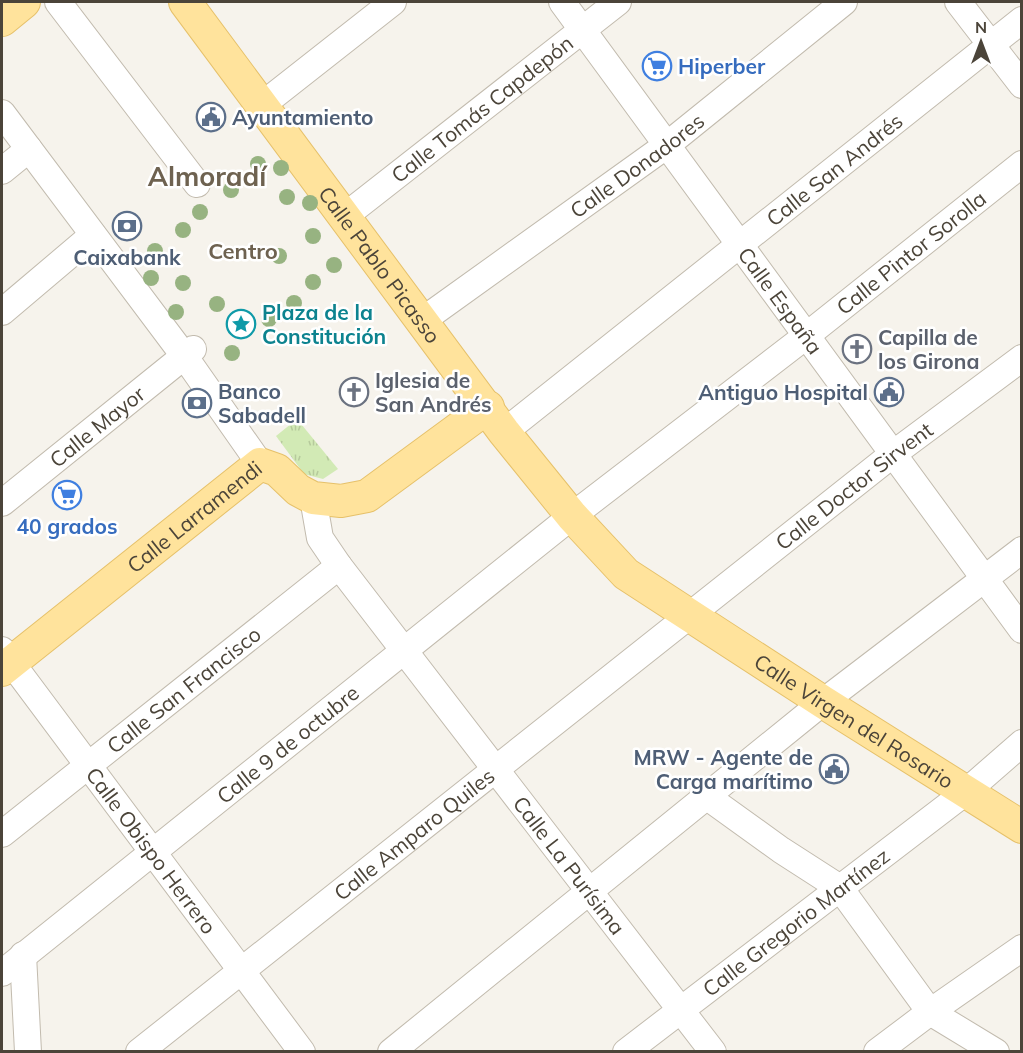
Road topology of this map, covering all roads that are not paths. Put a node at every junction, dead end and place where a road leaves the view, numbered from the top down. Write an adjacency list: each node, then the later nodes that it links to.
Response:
1 (24, 2): 9 (main road)
2 (58, 2): 20 (street)
3 (188, 2): 14 (main road, Calle Pablo Picasso)
4 (393, 2): 14 (street)
5 (562, 2): 11 (street, Calle España)
6 (618, 2): 11 (street, Calle Tomás Capdepón)
7 (844, 2): 16 (street, Calle Donadores)
8 (958, 2): 12 (street)
9 (2, 20)
10 (1022, 20): 12 (street, Calle San Andrés)
11 (582, 29): 16 (street, Calle España); 21 (street, Calle Tomás Capdepón)
12 (991, 44): 13 (street); 23 (street, Calle San Andrés)
13 (1022, 85)
14 (262, 105): 21 (main road, Calle Pablo Picasso)
15 (2, 113): 17 (street)
16 (667, 145): 23 (street, Calle España); 25 (street, Calle Donadores)
17 (29, 149): 19 (street); 22 (street)
18 (1022, 164): 26 (street, Calle Pintor Sorolla)
19 (2, 171)
20 (197, 184)
21 (345, 216): 25 (main road, Calle Pablo Picasso)
22 (98, 242): 24 (street); 27 (street)
23 (740, 244): 26 (street, Calle España); 29 (street, Calle San Andrés)
24 (2, 312)
25 (423, 320): 29 (main road, Calle Pablo Picasso)
26 (806, 336): 30 (street, Calle España); 34 (street, Calle Pintor Sorolla)
27 (189, 353): 31 (street); 33 (street, Calle Mayor)
28 (1022, 358): 30 (street, Calle Doctor Sirvent)
29 (496, 419): 32 (main road, Calle Larramendi); 34 (main road, Calle Pablo Picasso)
30 (893, 454): 37 (street, Calle España); 38 (street, Calle Doctor Sirvent)
31 (260, 464): 32 (main road, Calle Larramendi); 41 (main road, Calle Larramendi)
32 (313, 498): 36 (street, Calle La Purísima)
33 (2, 503)
34 (572, 516): 38 (main road, Calle Pablo Picasso); 40 (street, Calle 9 de octubre)
35 (1022, 550): 37 (street)
36 (339, 566): 40 (street, Calle La Purísima); 44 (street, Calle San Francisco)
37 (984, 578): 39 (street, Calle España); 42 (street)
38 (689, 615): 42 (main road, Calle Virgen del Rosario); 45 (street, Calle Amparo Quiles)
39 (1022, 630)
40 (404, 651): 45 (street, Calle La Purísima); 50 (street, Calle 9 de octubre)
41 (4, 661): 44 (street, Calle Obispo Herrero)
42 (823, 702): 46 (main road, Calle Virgen del Rosario); 47 (street)
43 (1022, 743): 46 (street, Calle Gregorio Martínez)
44 (89, 765): 49 (street, Calle San Francisco); 50 (street, Calle Obispo Herrero)
45 (494, 770): 52 (street, Calle La Purísima); 55 (street, Calle Amparo Quiles)
46 (967, 790): 48 (main road, Calle Virgen del Rosario); 51 (street, Calle Gregorio Martínez)
47 (706, 796): 51 (street); 52 (street)
48 (1022, 827)
49 (2, 834)
50 (153, 851): 54 (street, Calle 9 de octubre); 55 (street, Calle Obispo Herrero)
51 (840, 888): 57 (street, Calle Gregorio Martínez); 58 (street)
52 (588, 892): 57 (street, Calle La Purísima); 62 (street)
53 (1022, 948): 58 (street)
54 (23, 955): 56 (street, Calle 9 de octubre); 59 (street)
55 (242, 970): 60 (street, Calle Amparo Quiles); 61 (street, Calle Obispo Herrero)
56 (2, 973)
57 (682, 1009): 63 (street, Calle Gregorio Martínez); 64 (street, Calle La Purísima)
58 (930, 1012): 65 (street); 66 (street)
59 (28, 1052)
60 (139, 1052)
61 (302, 1052)
62 (391, 1052)
63 (626, 1052)
64 (713, 1052)
65 (877, 1052)
66 (996, 1052)

